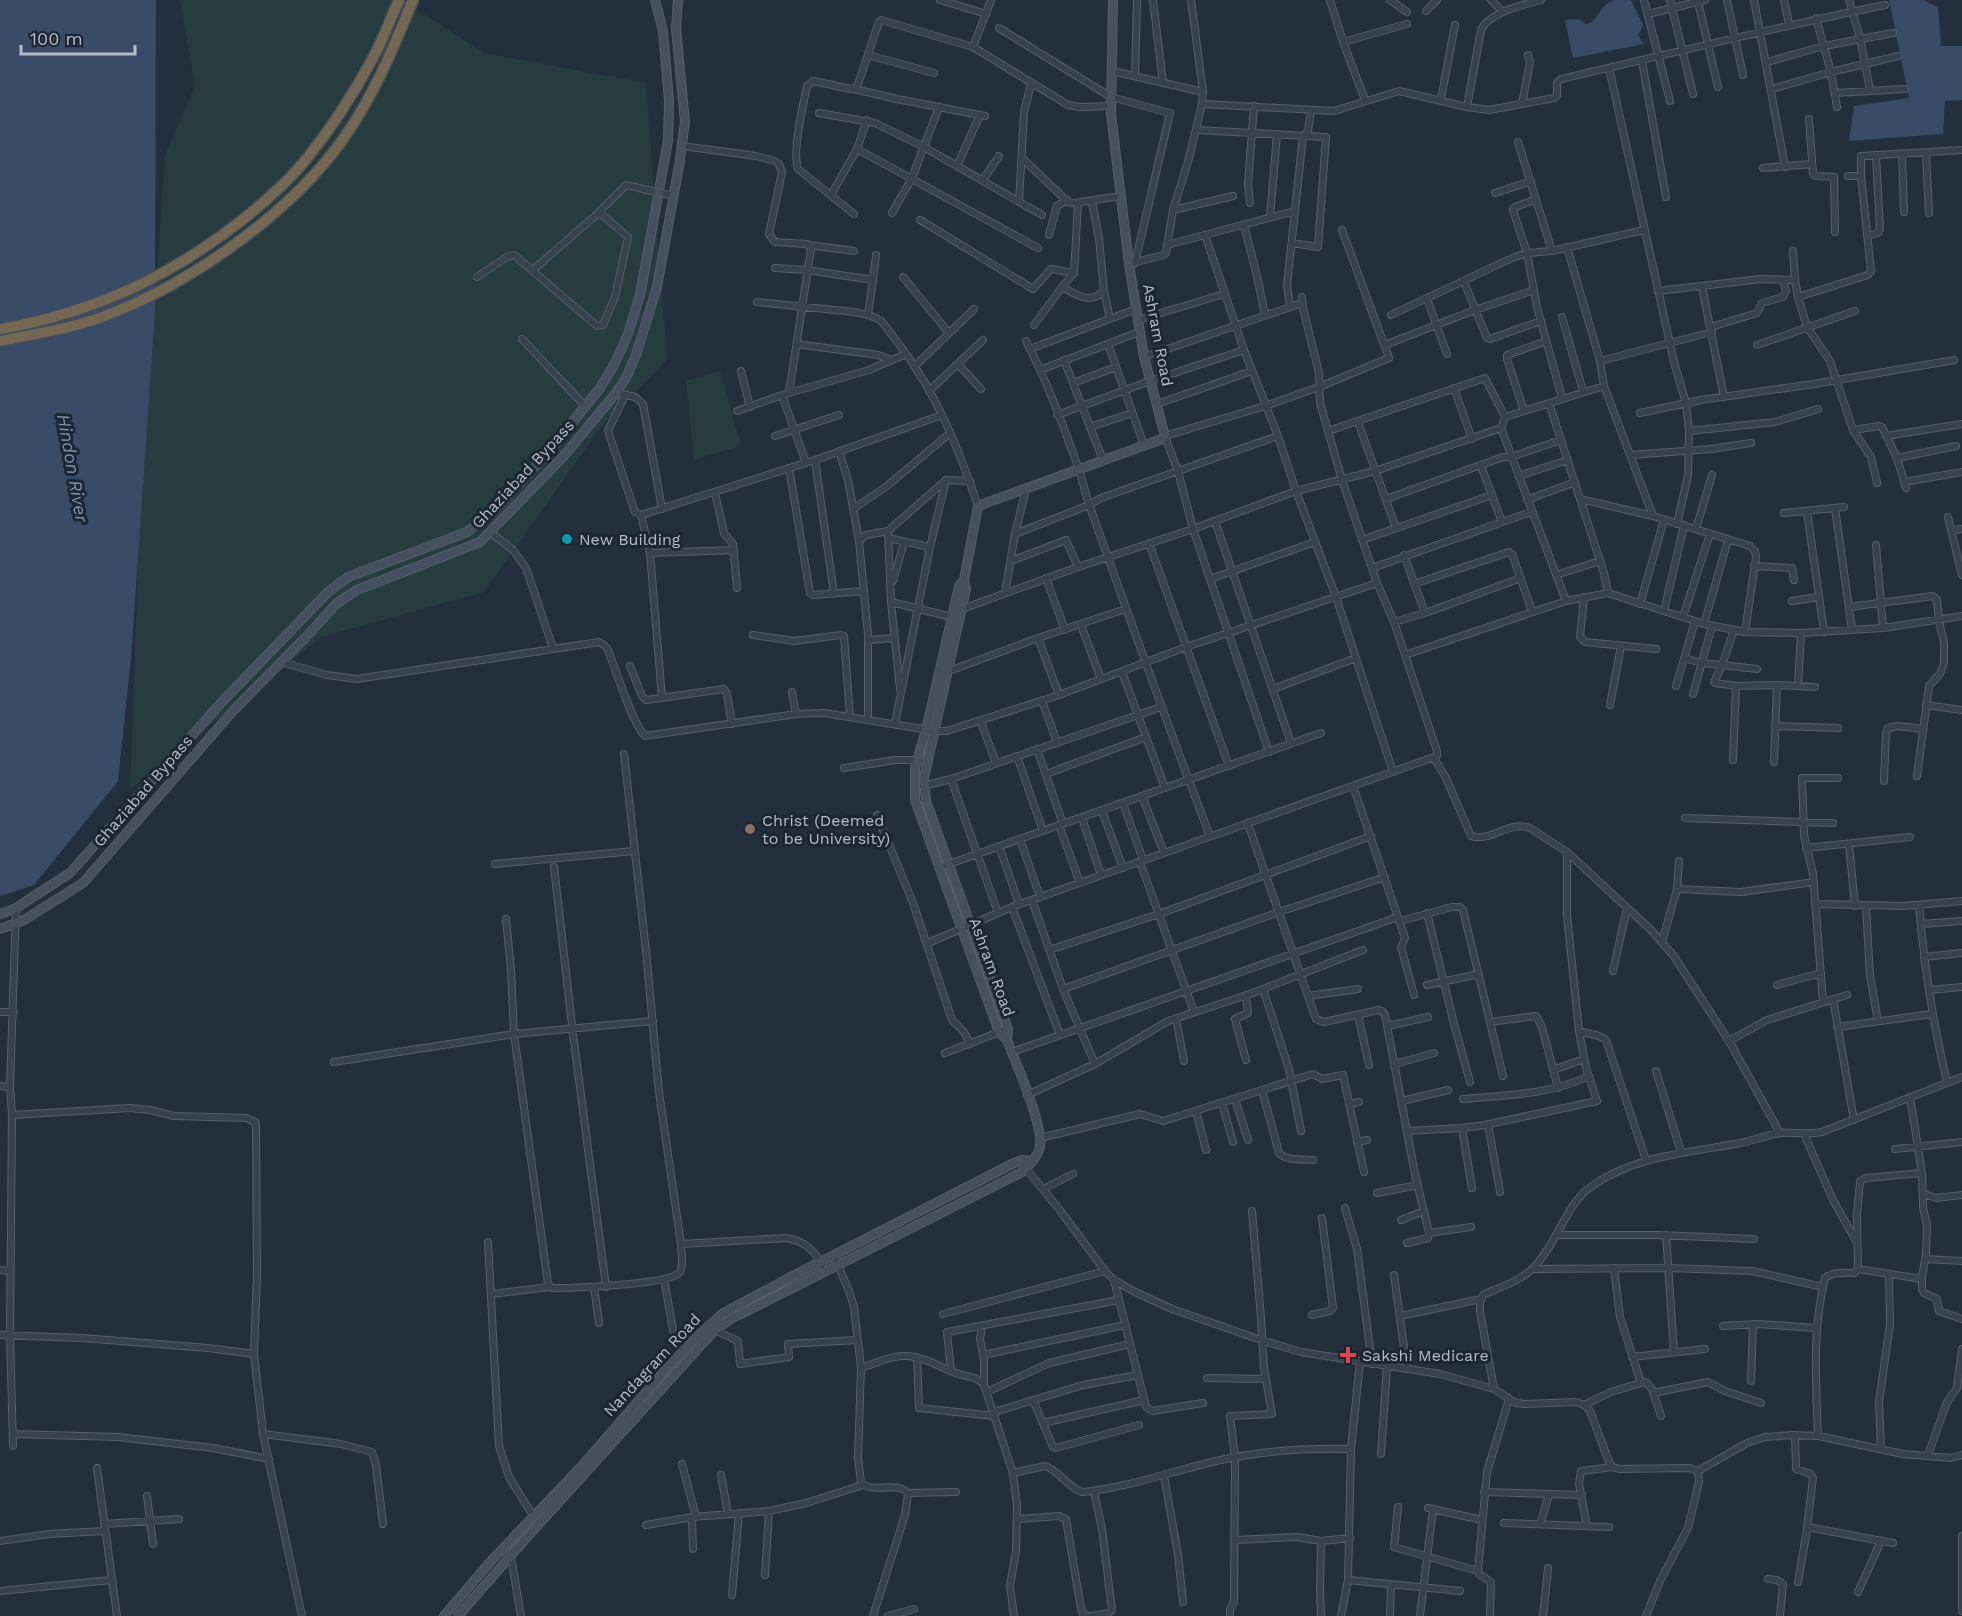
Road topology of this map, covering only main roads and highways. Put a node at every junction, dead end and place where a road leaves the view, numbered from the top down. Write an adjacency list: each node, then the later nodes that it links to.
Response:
1 (399, 0): 3 (highway)
2 (413, 0): 4 (highway)
3 (0, 329)
4 (0, 341)

